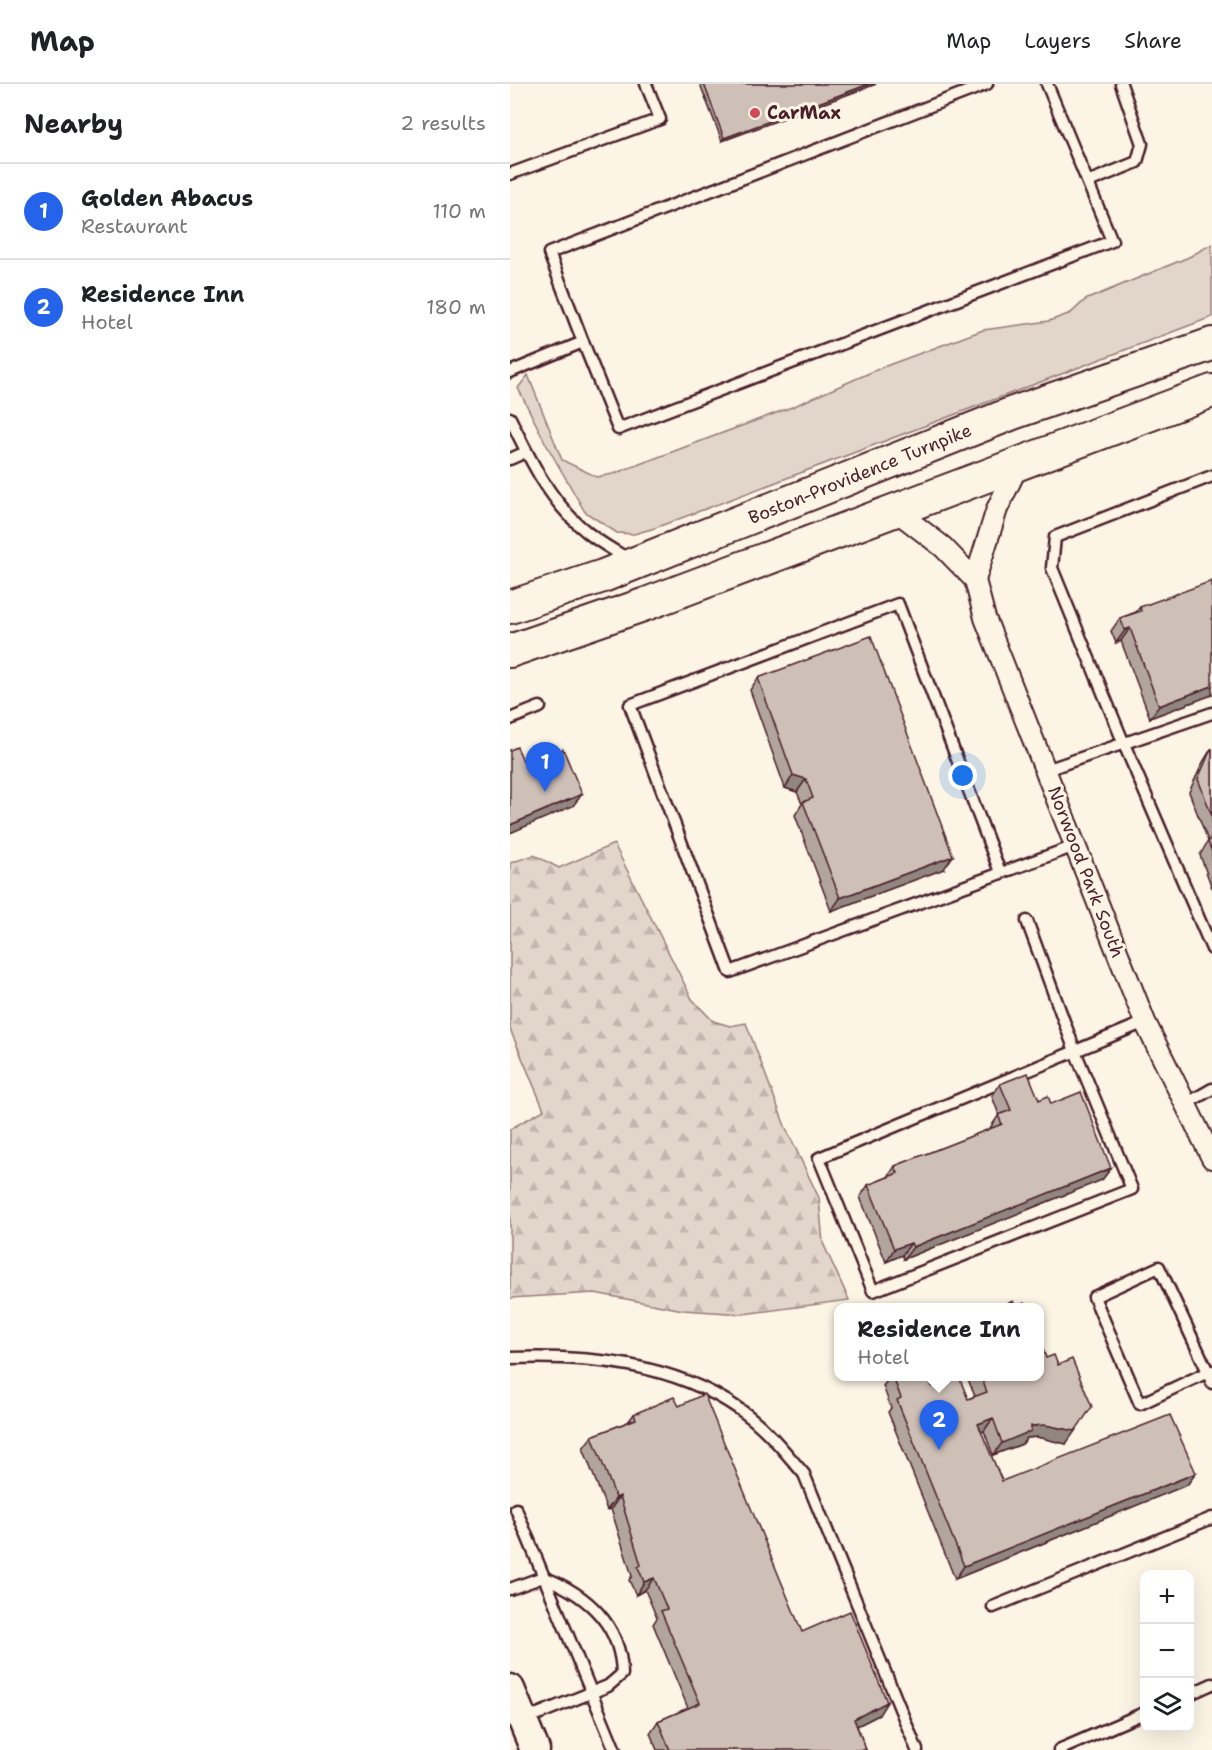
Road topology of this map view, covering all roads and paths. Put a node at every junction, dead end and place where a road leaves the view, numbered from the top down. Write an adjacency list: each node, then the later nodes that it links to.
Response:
1 (646, 84): 5 (lane)
2 (987, 84): 7 (lane)
3 (1047, 84): 6 (lane)
4 (1121, 84): 6 (lane)
5 (510, 174)
6 (1088, 182): 7 (lane)
7 (583, 342): 9 (lane)
8 (1212, 344): 17 (main road, Boston-Providence Turnpike)
9 (510, 372)
10 (1212, 392): 14 (main road)
11 (510, 418): 12 (lane)
12 (526, 452): 13 (lane); 17 (lane)
13 (510, 459)
14 (1019, 463): 16 (main road); 18 (street)
15 (1212, 476): 24 (lane)
16 (895, 510): 18 (street, Norwood Park South); 20 (main road)
17 (635, 563): 19 (main road, Boston-Providence Turnpike)
18 (975, 580): 25 (street, Norwood Park South)
19 (510, 607)
20 (510, 651)
21 (540, 707): 23 (lane)
22 (1212, 713): 24 (lane)
23 (510, 719)
24 (1124, 744): 25 (lane); 29 (lane)
25 (1046, 770): 26 (street, Norwood Park South)
26 (1075, 846): 27 (lane); 30 (street, Norwood Park South)
27 (1000, 872): 27 (lane)
28 (1027, 921): 31 (lane)
29 (1212, 949)
30 (1144, 1022): 31 (lane); 33 (street, Norwood Park South)
31 (1075, 1051): 31 (lane)
32 (1212, 1089): 33 (lane)
33 (1184, 1105): 34 (street, Norwood Park South)
34 (1212, 1158)
35 (510, 1358): 50 (lane)
36 (1211, 1376): 36 (lane)
37 (516, 1509): 39 (lane)
38 (1212, 1518): 41 (lane)
39 (543, 1576): 40 (lane); 45 (lane); 45 (lane)
40 (510, 1589)
41 (993, 1607)
42 (1212, 1684): 44 (lane)
43 (510, 1689): 47 (street)
44 (1194, 1692)
45 (590, 1693): 47 (lane); 49 (lane)
46 (1140, 1715): 51 (lane)
47 (522, 1720): 48 (street)
48 (535, 1750)
49 (615, 1750)
50 (917, 1750)
51 (1059, 1750)

